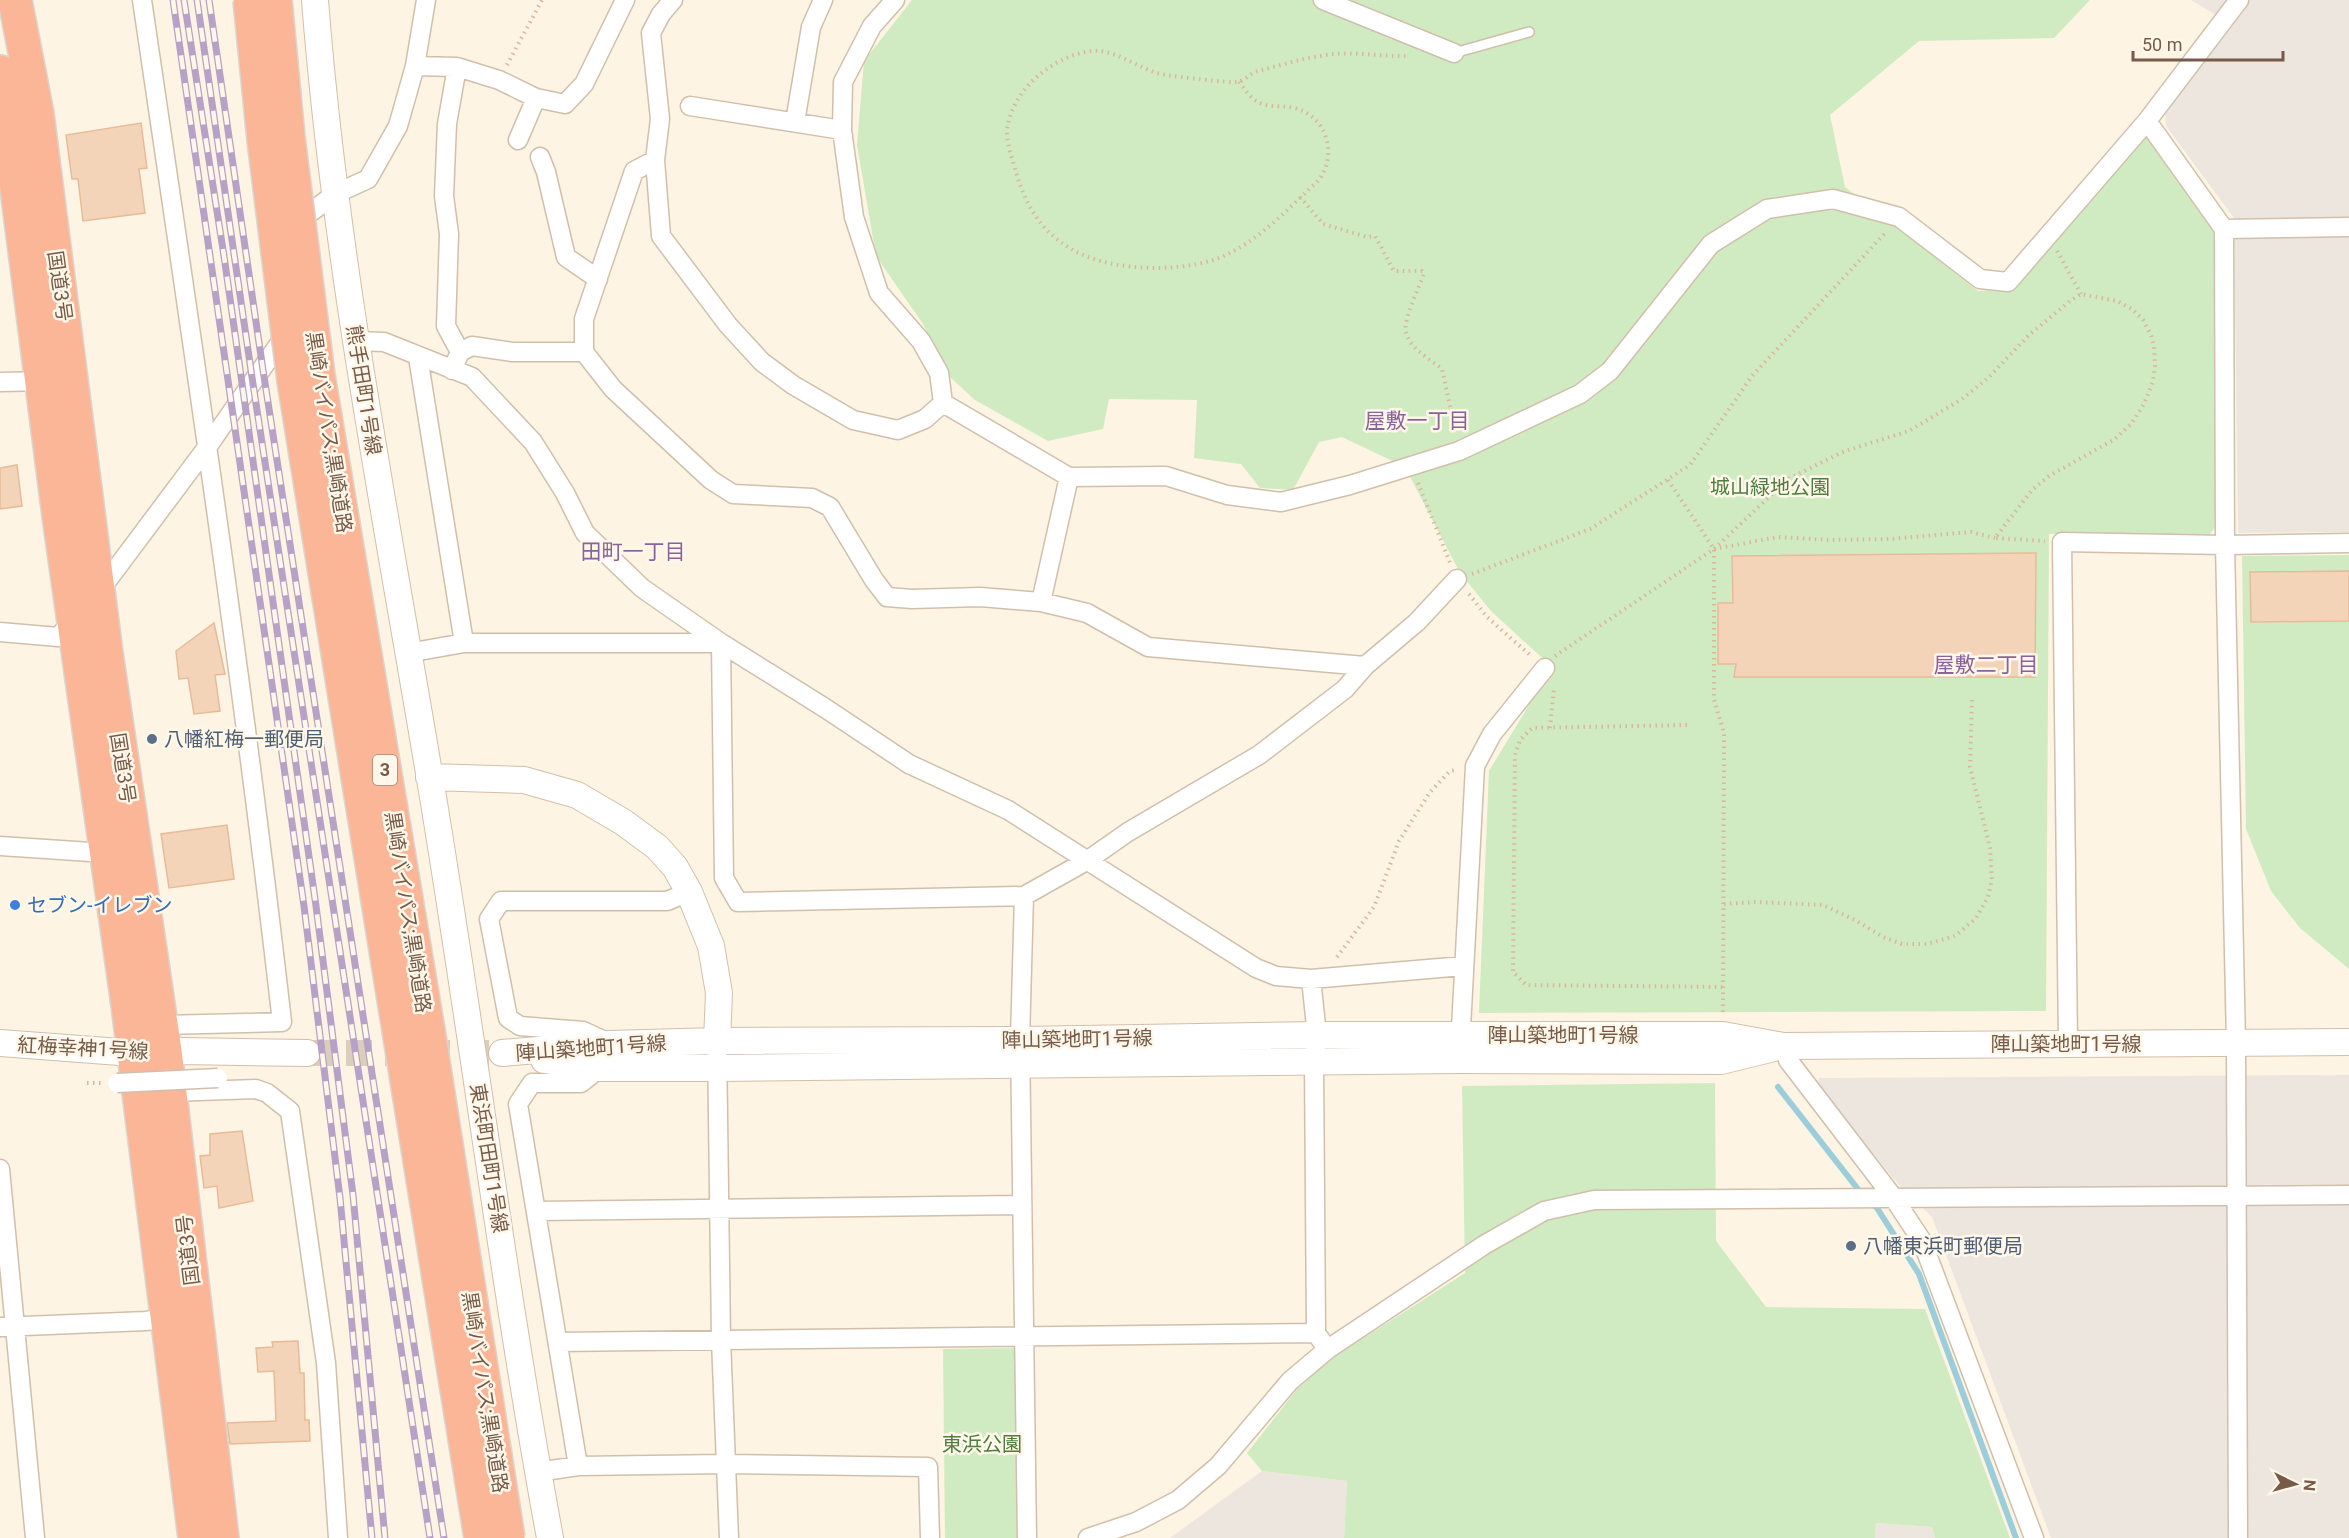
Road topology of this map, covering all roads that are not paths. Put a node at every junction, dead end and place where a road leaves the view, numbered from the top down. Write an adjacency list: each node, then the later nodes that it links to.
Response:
1 (15, 0): 35 (highway, 国道3号)
2 (142, 0): 38 (street)
3 (250, 0): 102 (highway, 黒崎バイパス;黒崎道路 / 3, bridge)
4 (275, 0): 103 (highway, 黒崎バイパス;黒崎道路 / 3, bridge)
5 (315, 0): 26 (street, 熊手田町1号線)
6 (426, 0): 15 (street)
7 (625, 0): 18 (street)
8 (673, 0): 25 (street)
9 (823, 0): 21 (street)
10 (895, 0): 22 (street)
11 (1323, 0): 14 (street)
12 (2239, 0): 20 (street)
13 (1529, 32): 14 (lane)
14 (1454, 53)
15 (415, 66): 16 (street); 26 (street)
16 (457, 67): 18 (street); 31 (street)
17 (0, 72): 35 (highway, 国道3号)
18 (536, 98): 23 (street)
19 (690, 106): 21 (street)
20 (2147, 121): 28 (street); 39 (street)
21 (795, 122): 22 (street)
22 (842, 130): 37 (street)
23 (518, 140)
24 (540, 157): 29 (street)
25 (655, 160): 29 (street); 37 (street)
26 (335, 194): 30 (street, 熊手田町1号線); 38 (street)
27 (2349, 227): 28 (street)
28 (2224, 229): 41 (street)
29 (598, 279): 32 (street)
30 (355, 341): 33 (street); 49 (street, 熊手田町1号線)
31 (460, 352): 32 (street); 34 (street)
32 (584, 352): 44 (street)
33 (418, 357): 34 (street); 47 (street)
34 (452, 370): 48 (street)
35 (57, 380): 36 (street); 43 (highway, 国道3号); 45 (highway, 国道3号)
36 (0, 382)
37 (943, 403): 39 (street)
38 (208, 446): 43 (street); 62 (street)
39 (1069, 477): 44 (street)
40 (2349, 543): 41 (street)
41 (2225, 544): 67 (street); 69 (street)
42 (1457, 579): 50 (street)
43 (98, 593): 45 (street); 62 (highway, 国道3号)
44 (1041, 602): 50 (street)
45 (75, 620): 46 (street); 54 (highway, 国道3号)
46 (0, 632)
47 (464, 643): 48 (street); 49 (street)
48 (721, 643): 55 (street); 57 (street)
49 (408, 653): 52 (street, 熊手田町1号線)
50 (1365, 666): 55 (street)
51 (1545, 668): 58 (street)
52 (429, 777): 56 (street); 97 (street, 東浜町田町1号線)
53 (0, 846): 54 (street)
54 (106, 853): 71 (highway, 国道3号)
55 (1088, 860): 57 (street); 59 (street)
56 (688, 892): 64 (street); 68 (street)
57 (1024, 896): 63 (street)
58 (1463, 966): 59 (street); 61 (street)
59 (1315, 979): 60 (street)
60 (1317, 1035): 61 (street, 陣山築地町1号線); 63 (street, 陣山築地町1号線); 74 (street)
61 (1461, 1035): 70 (street, 陣山築地町1号線); 73 (street)
62 (163, 1038): 71 (street, 紅梅幸神1号線); 72 (street); 80 (highway, 国道3号)
63 (1020, 1040): 64 (street, 陣山築地町1号線); 75 (street)
64 (717, 1041): 68 (street, 陣山築地町1号線); 77 (street)
65 (2349, 1042): 67 (street, 陣山築地町1号線)
66 (0, 1043): 71 (street, 紅梅幸神1号線)
67 (2236, 1043): 69 (street, 陣山築地町1号線); 82 (street)
68 (610, 1044): 76 (street, 陣山築地町1号線)
69 (2068, 1044): 70 (street, 陣山築地町1号線)
70 (1783, 1046): 73 (street, 陣山築地町1号線); 84 (street)
71 (133, 1053): 88 (highway, 国道3号)
72 (307, 1053)
73 (1460, 1060): 74 (street, 陣山築地町1号線)
74 (1314, 1062): 75 (street, 陣山築地町1号線); 90 (street)
75 (1021, 1066): 77 (street, 陣山築地町1号線); 85 (street)
76 (600, 1068): 77 (street, 陣山築地町1号線); 87 (street)
77 (717, 1068): 86 (street)
78 (218, 1078): 79 (street, bridge)
79 (117, 1083)
80 (171, 1092): 100 (highway, 国道3号); 101 (street)
81 (0, 1169): 89 (street)
82 (2235, 1195): 83 (street); 84 (street); 110 (street)
83 (2349, 1195)
84 (1888, 1197): 94 (street); 109 (street)
85 (1022, 1205): 86 (street); 91 (street)
86 (720, 1208): 87 (street); 92 (street)
87 (537, 1211): 93 (street)
88 (168, 1318): 89 (street); 99 (highway, 国道3号)
89 (8, 1327): 98 (street)
90 (1316, 1333): 91 (street); 94 (street)
91 (1024, 1336): 92 (street); 107 (street)
92 (721, 1340): 93 (street); 95 (street)
93 (558, 1342): 96 (street)
94 (1328, 1349): 108 (street)
95 (725, 1464): 96 (street); 105 (street); 106 (street)
96 (578, 1466): 97 (street)
97 (538, 1472): 104 (street, 東浜町田町1号線)
98 (35, 1538)
99 (195, 1538)
100 (222, 1538)
101 (338, 1538)
102 (481, 1538)
103 (508, 1538)
104 (550, 1538)
105 (729, 1538)
106 (930, 1538)
107 (1027, 1538)
108 (1088, 1538)
109 (2034, 1538)
110 (2238, 1538)

